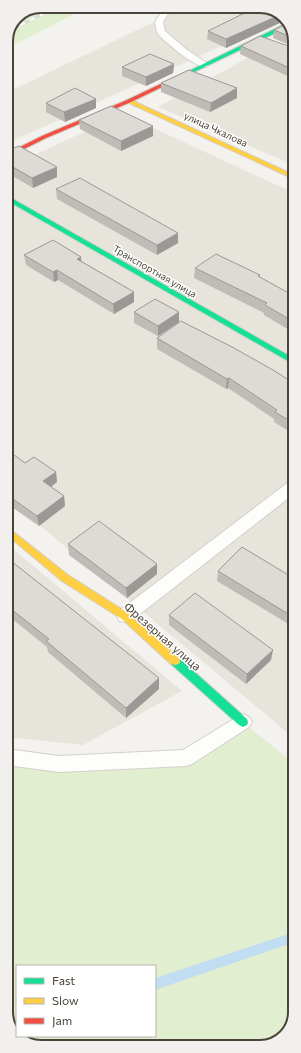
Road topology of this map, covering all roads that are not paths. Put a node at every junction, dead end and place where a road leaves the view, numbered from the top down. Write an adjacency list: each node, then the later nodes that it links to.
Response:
1 (165, 13): 3 (lane)
2 (284, 27): 3 (street)
3 (204, 66): 4 (street)
4 (130, 101): 5 (street); 6 (street, улица Чкалова)
5 (13, 152)
6 (288, 174)
7 (13, 201): 8 (street, Транспортная улица)
8 (288, 361)
9 (288, 490): 11 (lane)
10 (13, 536): 11 (street, Фрезерная улица)
11 (125, 616): 12 (street, Фрезерная улица)
12 (243, 722): 13 (lane)
13 (13, 758)

